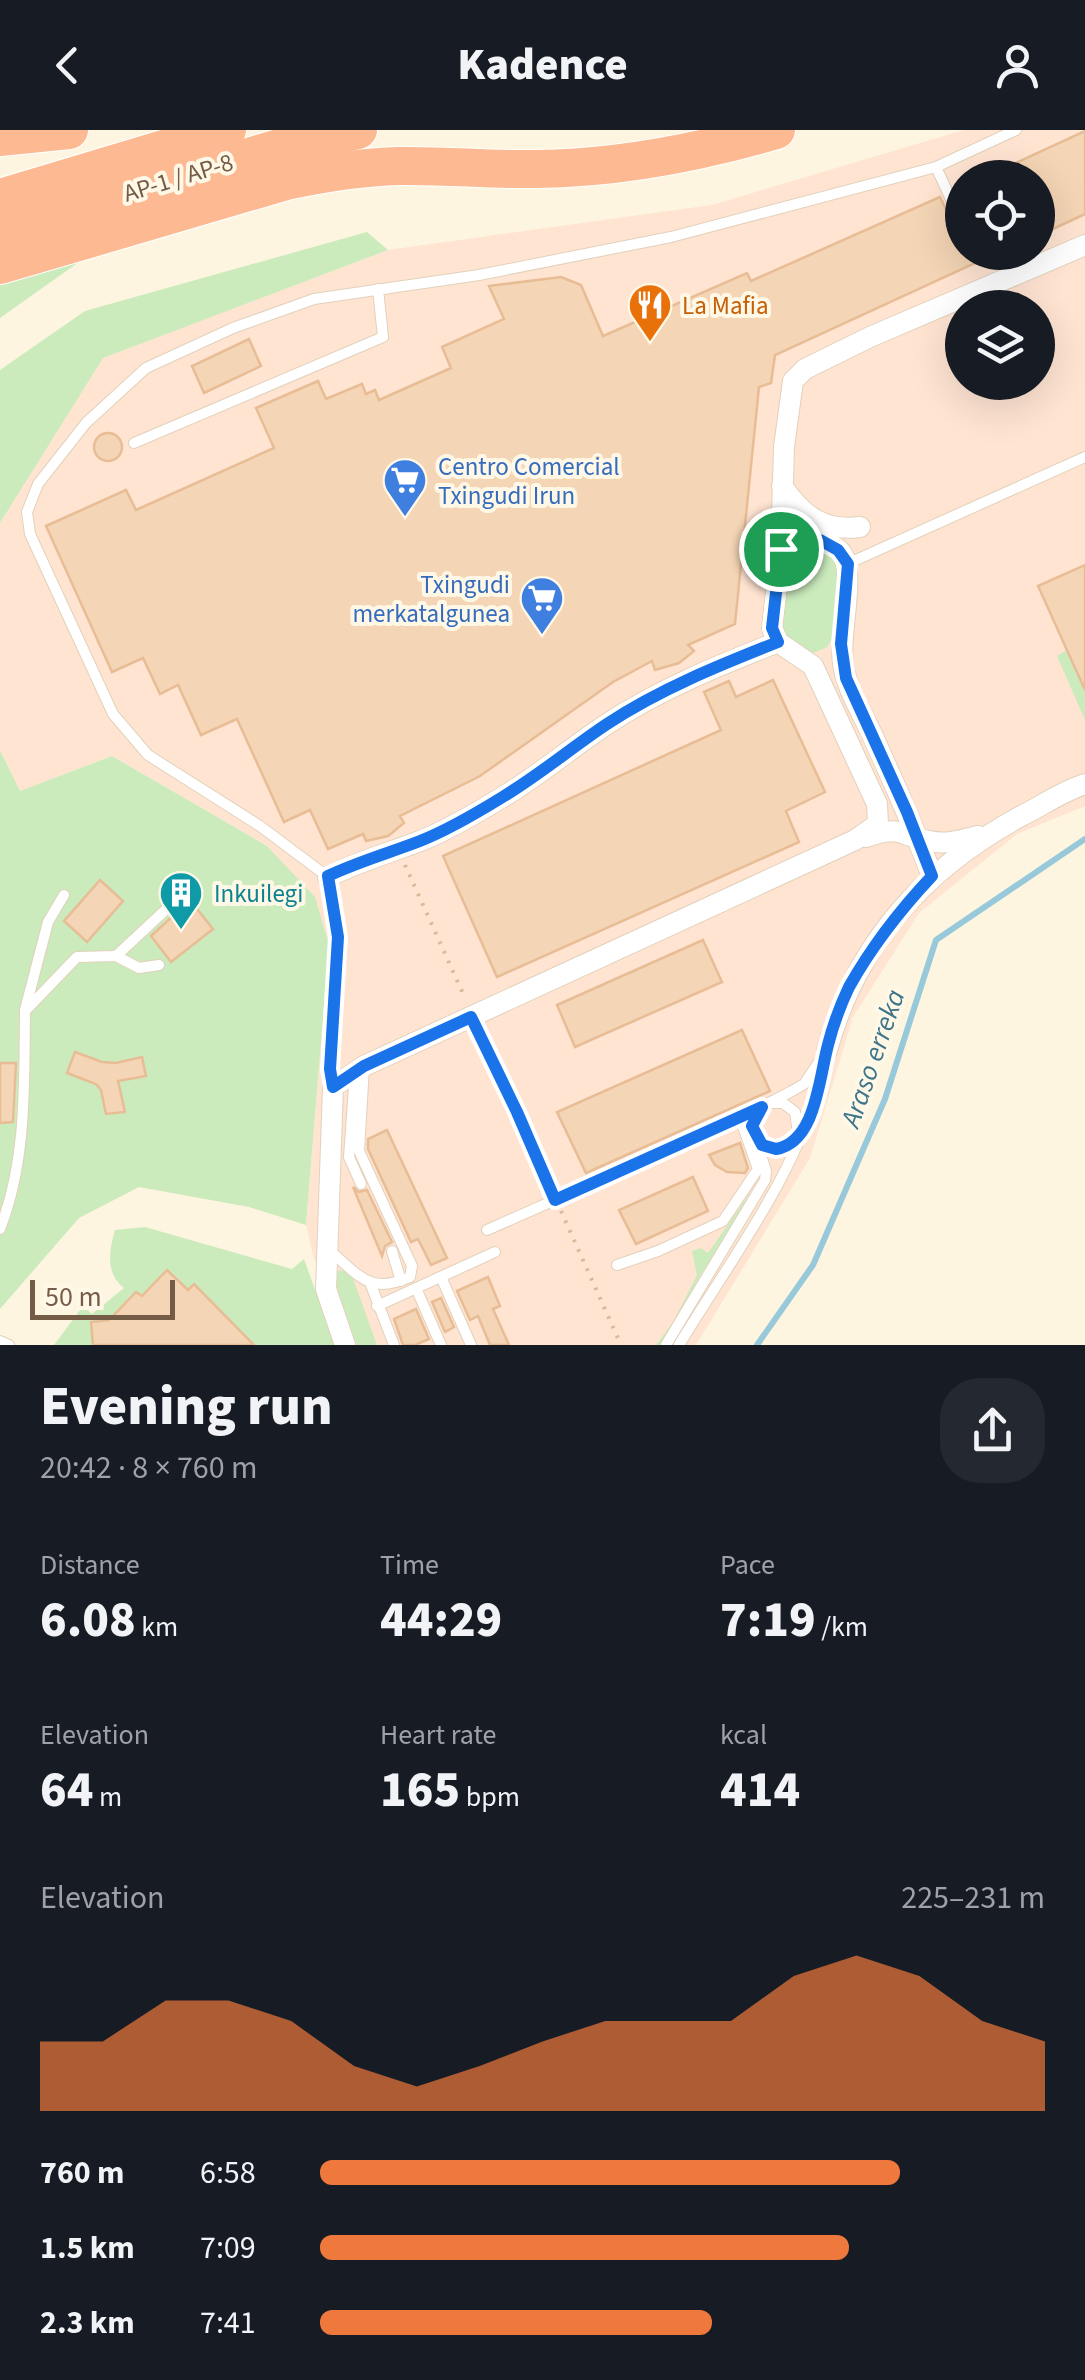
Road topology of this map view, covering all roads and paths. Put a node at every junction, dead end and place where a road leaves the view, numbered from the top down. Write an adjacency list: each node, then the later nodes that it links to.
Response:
1 (69, 130): 6 (highway)
2 (227, 130): 9 (highway, AP-1 / AP-8)
3 (358, 130): 10 (highway, AP-1 / AP-8)
4 (776, 130): 12 (highway)
5 (1016, 130): 7 (lane)
6 (0, 137)
7 (936, 167): 8 (lane); 13 (lane)
8 (945, 186)
9 (0, 198)
10 (0, 231)
11 (1085, 244): 16 (street)
12 (0, 266)
13 (378, 290): 14 (lane); 28 (lane)
14 (134, 444)
15 (1085, 456): 19 (lane)
16 (782, 486): 17 (street); 18 (street)
17 (860, 528)
18 (781, 549): 19 (street); 20 (street)
19 (848, 564): 21 (street)
20 (778, 642): 22 (street); 28 (street)
21 (841, 644): 22 (street); 25 (street)
22 (797, 656): 26 (street)
23 (1085, 784): 24 (street)
24 (989, 834): 25 (street); 29 (street)
25 (918, 838): 26 (street); 29 (street)
26 (855, 840): 35 (street)
27 (403, 861): 35 (path)
28 (328, 876): 38 (lane)
29 (932, 876): 36 (street)
30 (64, 895): 34 (lane)
31 (174, 902): 32 (lane)
32 (116, 956): 33 (lane); 34 (lane)
33 (158, 966)
34 (25, 1010): 47 (lane)
35 (471, 1017): 37 (street); 46 (path)
36 (827, 1050): 39 (lane); 41 (lane)
37 (360, 1069): 38 (street); 45 (lane); 54 (lane)
38 (333, 1087): 49 (street)
39 (765, 1105): 40 (lane); 42 (lane); 43 (lane)
40 (740, 1118): 46 (lane); 52 (lane)
41 (807, 1124): 42 (lane); 44 (lane)
42 (796, 1136): 43 (lane); 44 (lane)
43 (756, 1140): 65 (lane)
44 (792, 1156): 66 (lane)
45 (361, 1184)
46 (555, 1200): 48 (lane); 64 (path)
47 (0, 1229)
48 (486, 1230)
49 (326, 1248): 55 (lane); 60 (street)
50 (392, 1251): 54 (lane)
51 (496, 1252): 53 (lane)
52 (617, 1265)
53 (441, 1277): 56 (lane); 63 (lane)
54 (401, 1281): 55 (lane)
55 (371, 1286): 57 (lane)
56 (416, 1288): 57 (lane); 62 (lane)
57 (377, 1306): 61 (lane)
58 (0, 1340): 59 (lane)
59 (10, 1345)
60 (344, 1345)
61 (394, 1345)
62 (441, 1345)
63 (472, 1345)
64 (622, 1345)
65 (666, 1345)
66 (679, 1345)

